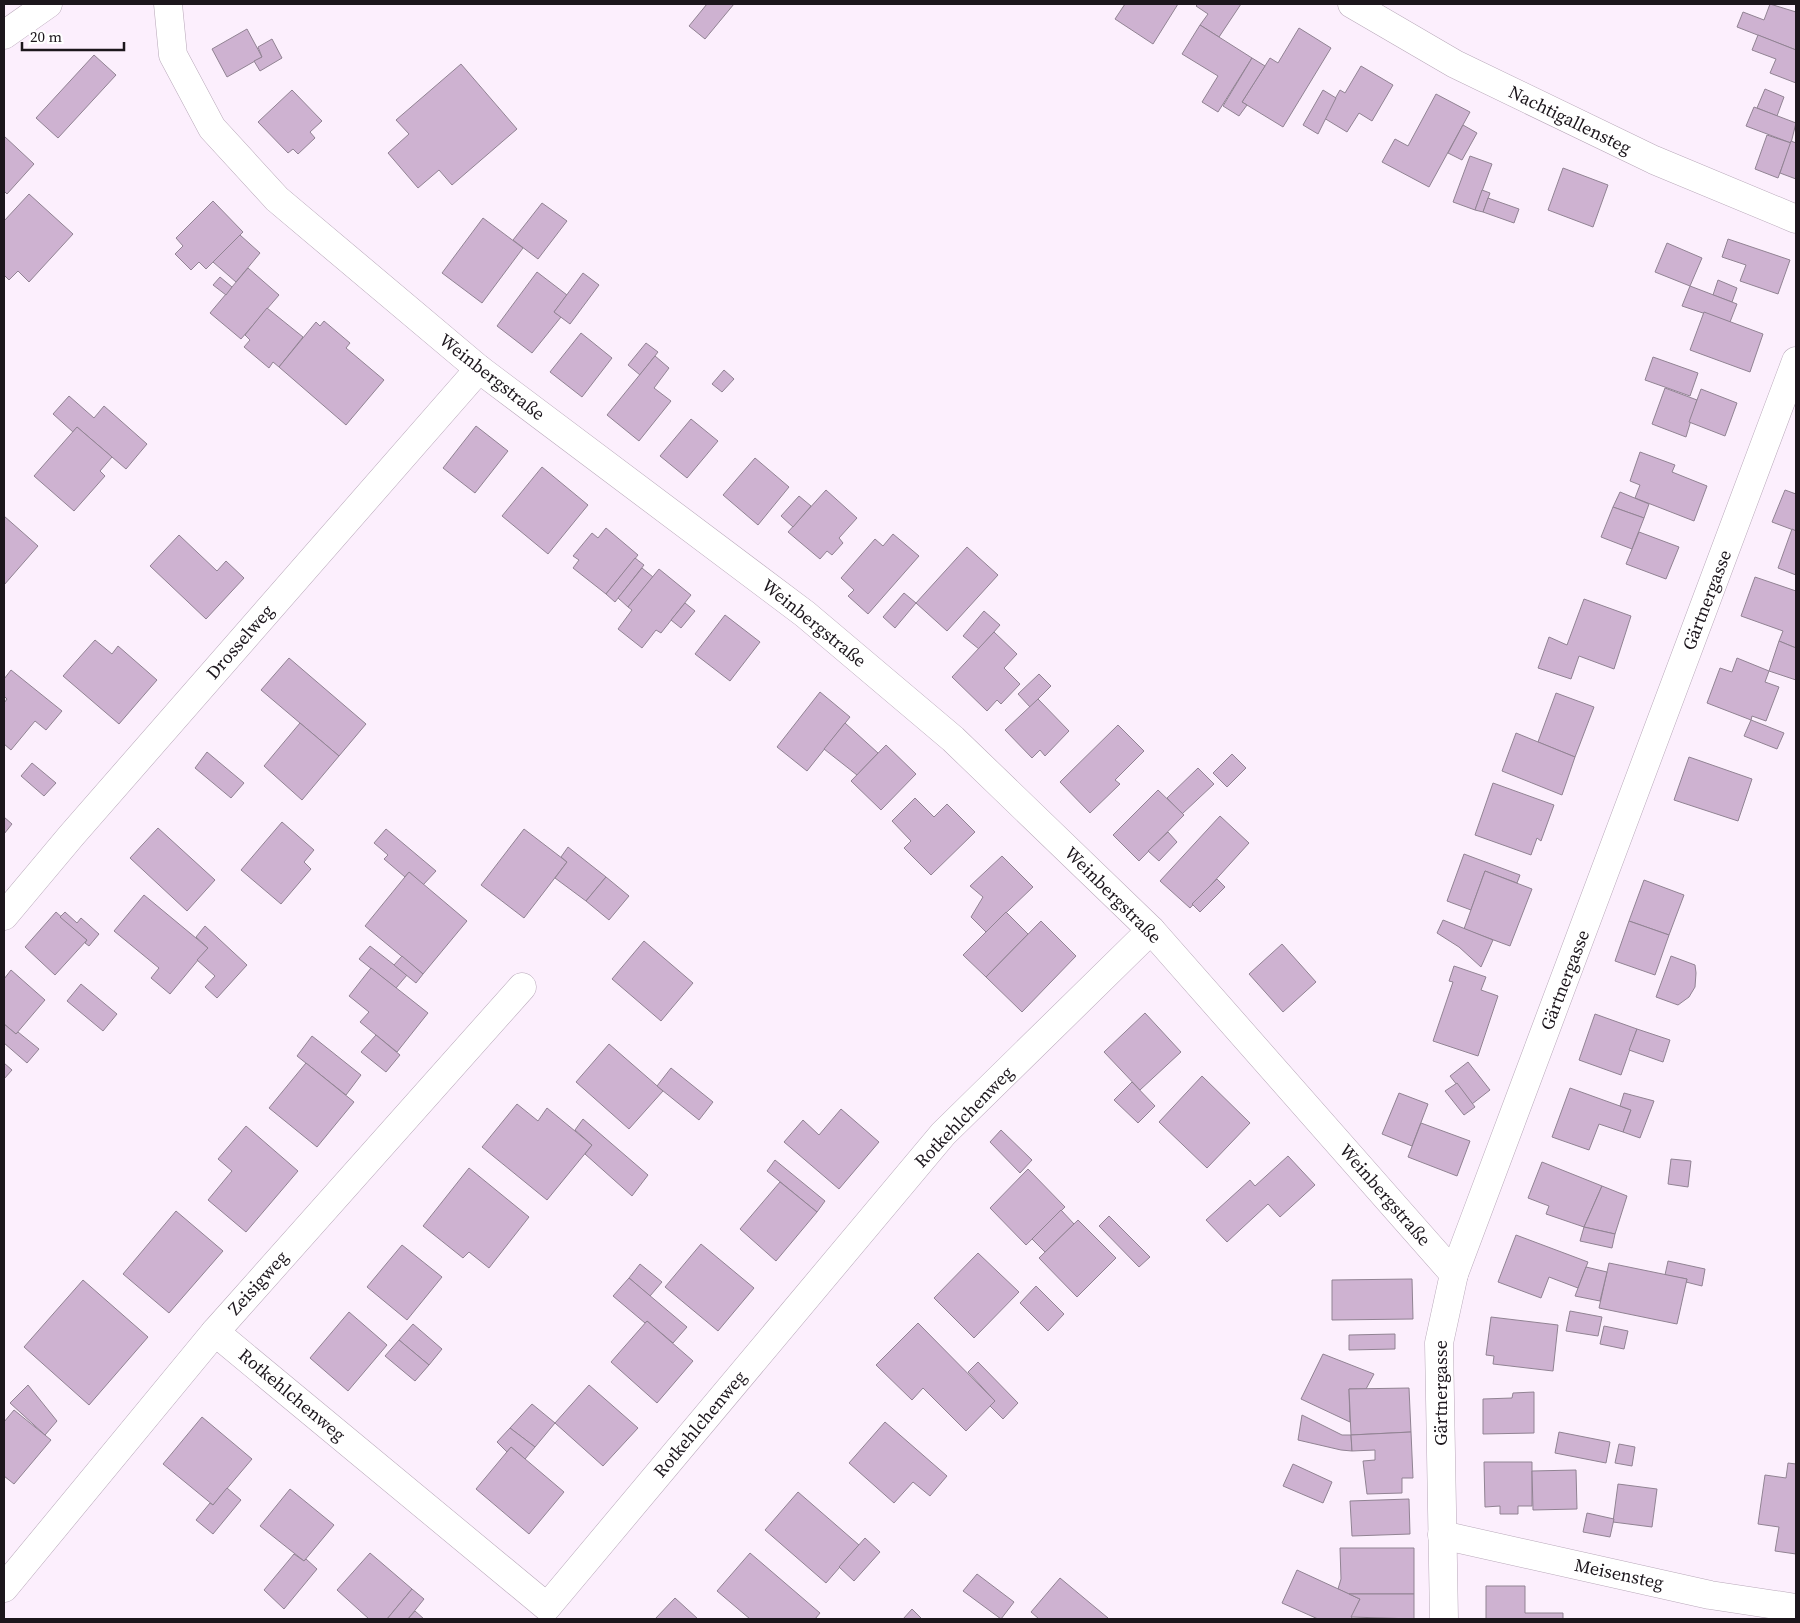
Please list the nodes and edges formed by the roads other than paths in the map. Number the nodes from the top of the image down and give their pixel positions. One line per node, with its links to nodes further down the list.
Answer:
1 (48, 4): 4 (street)
2 (168, 4): 7 (street, Weinbergstraße)
3 (1352, 4): 5 (street, Nachtigallensteg)
4 (4, 35)
5 (1796, 219)
6 (1796, 361): 11 (street, Gärtnergasse)
7 (479, 369): 8 (street, Drosselweg); 9 (street, Weinbergstraße)
8 (4, 916)
9 (1151, 930): 11 (street, Weinbergstraße); 16 (street, Rotkehlchenweg)
10 (522, 987): 12 (street, Zeisigweg)
11 (1454, 1274): 13 (street, Gärtnergasse)
12 (215, 1332): 14 (street, Zeisigweg); 16 (street, Rotkehlchenweg)
13 (1442, 1535): 15 (street, Meisensteg); 17 (street, Gärtnergasse)
14 (4, 1588)
15 (1796, 1608)
16 (552, 1613)
17 (1444, 1619)

